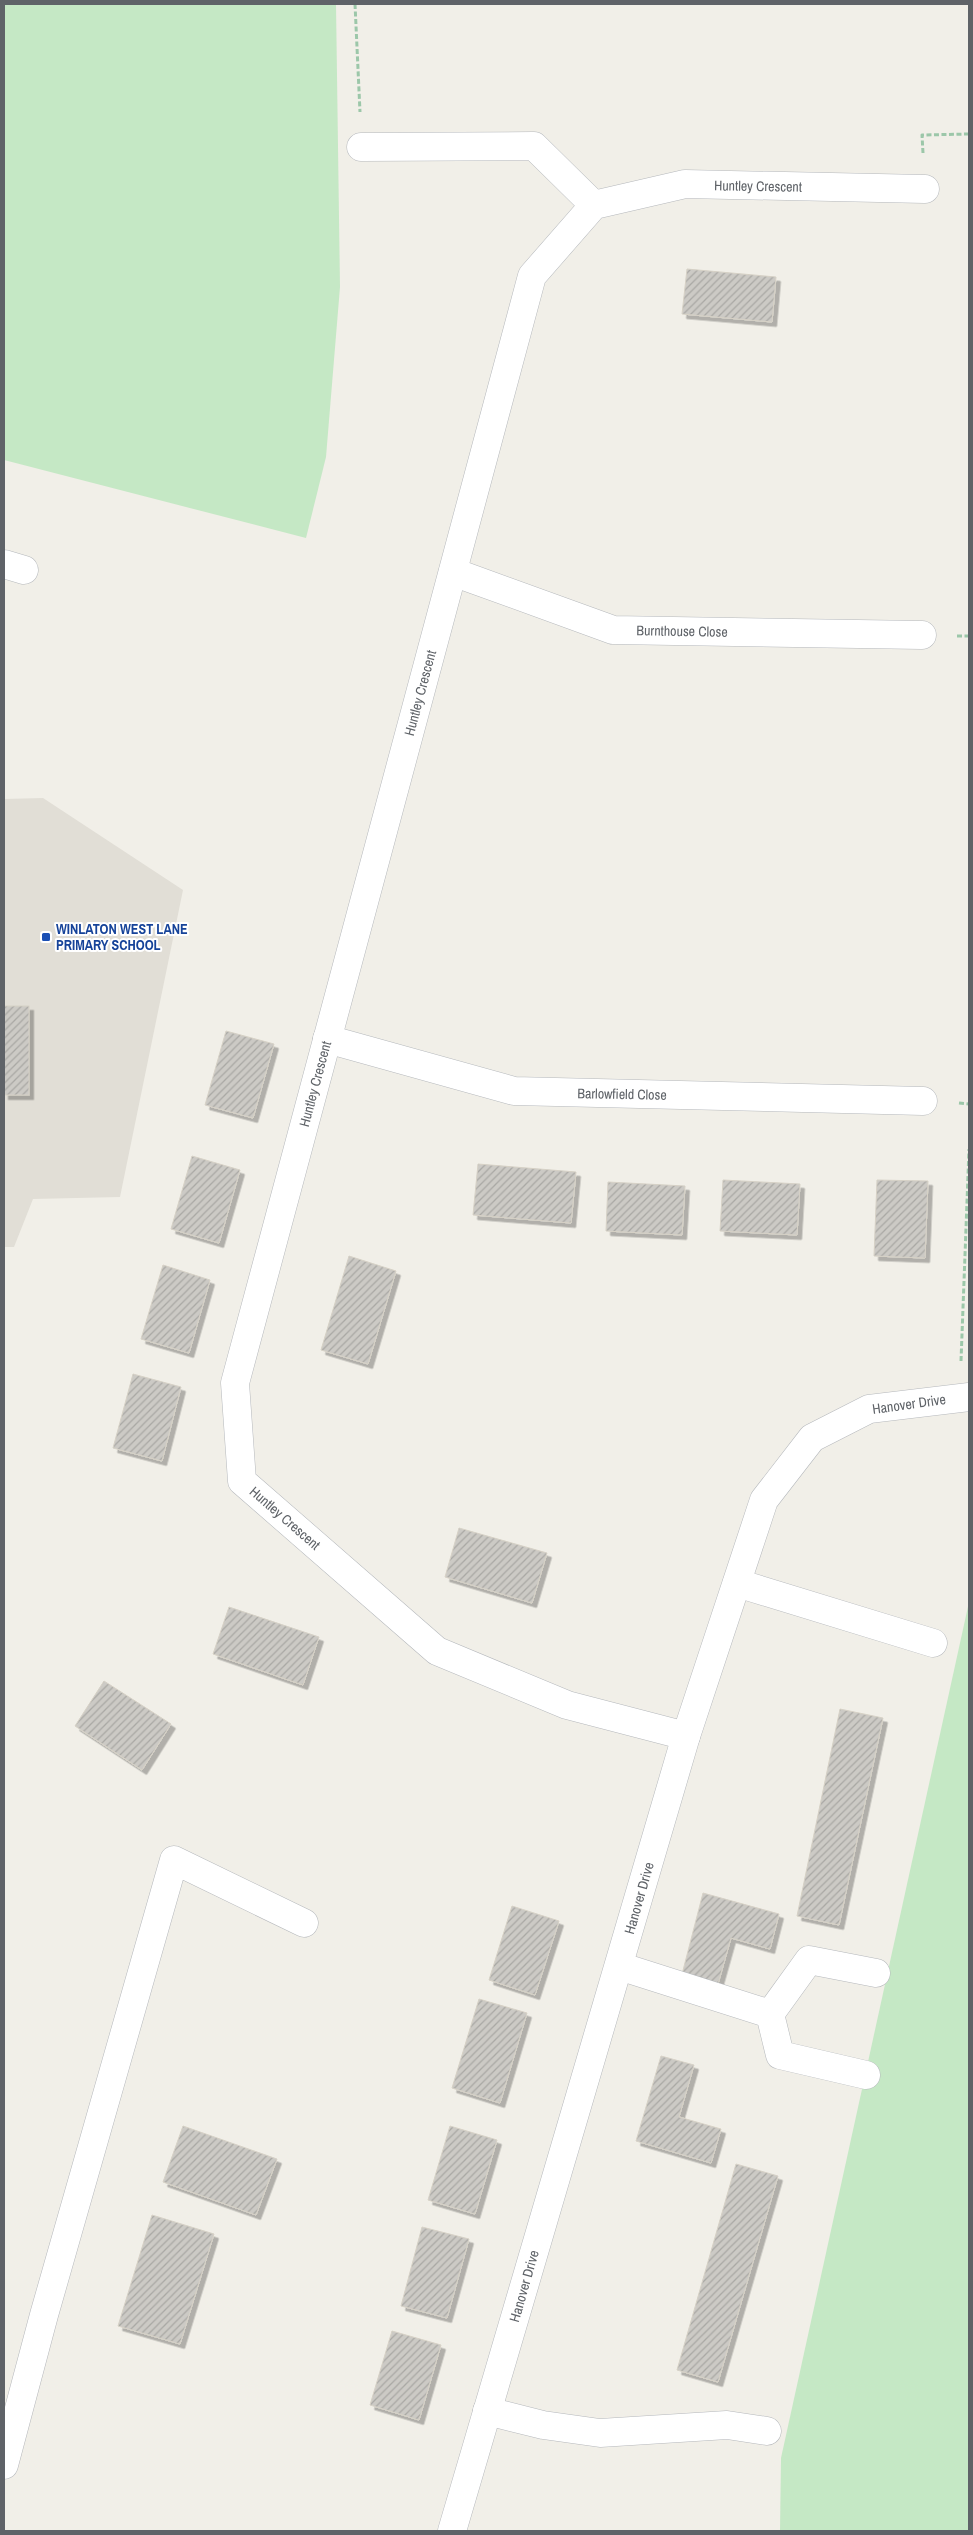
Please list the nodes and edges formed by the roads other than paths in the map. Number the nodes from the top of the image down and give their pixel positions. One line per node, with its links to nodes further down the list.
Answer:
1 (361, 147): 3 (street)
2 (925, 189): 3 (street, Huntley Crescent)
3 (594, 205): 4 (street, Huntley Crescent)
4 (452, 572): 5 (street, Burnthouse Close); 6 (street, Huntley Crescent)
5 (922, 635)
6 (328, 1039): 7 (street, Barlowfield Close); 11 (street, Huntley Crescent)
7 (923, 1101)
8 (964, 1397): 9 (street, Hanover Drive)
9 (737, 1583): 10 (street); 11 (street, Hanover Drive)
10 (933, 1644)
11 (686, 1736): 13 (street, Hanover Drive)
12 (304, 1923): 19 (street)
13 (619, 1966): 15 (street); 17 (street, Hanover Drive)
14 (876, 1973): 15 (street)
15 (770, 2014): 16 (street)
16 (866, 2075)
17 (487, 2411): 18 (street); 20 (street, Hanover Drive)
18 (767, 2431)
19 (4, 2465)
20 (452, 2531)

